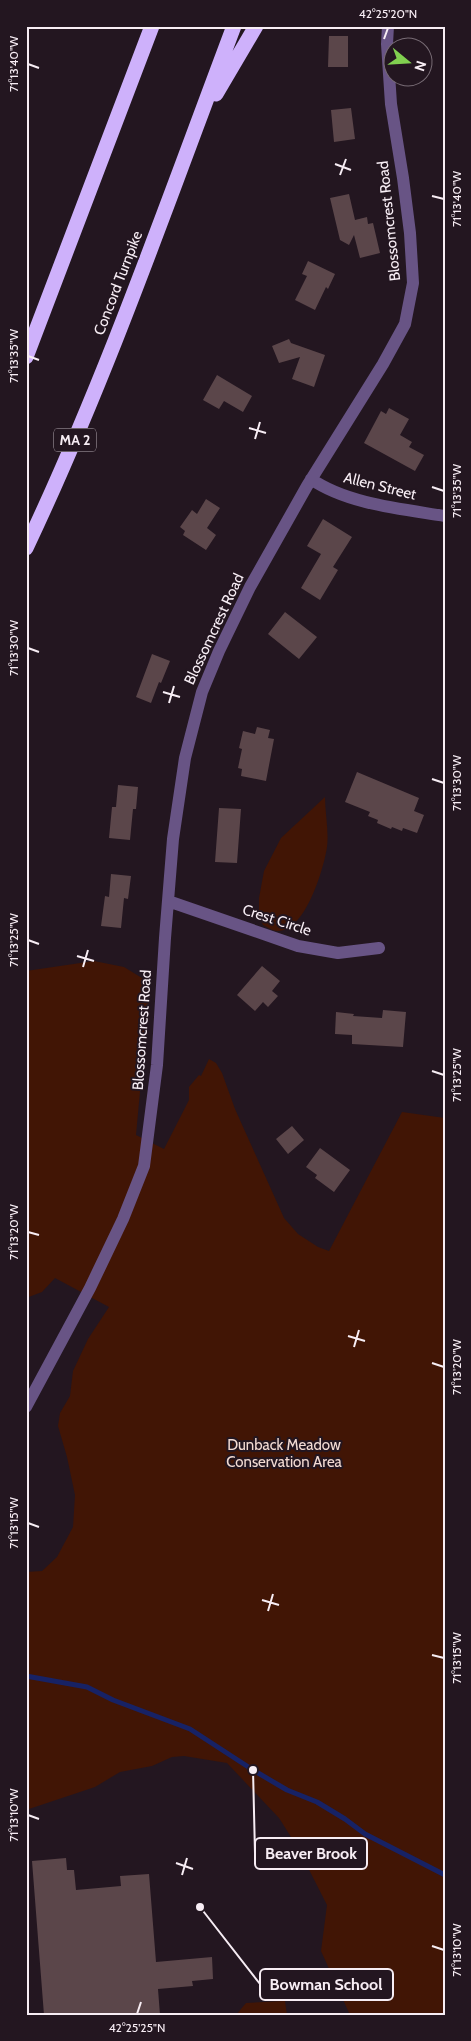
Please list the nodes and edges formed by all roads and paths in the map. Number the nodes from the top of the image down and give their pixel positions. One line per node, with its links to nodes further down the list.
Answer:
1 (147, 26): 6 (highway)
2 (152, 26): 6 (highway)
3 (234, 26): 7 (highway, Concord Turnpike / MA 2)
4 (256, 26): 7 (highway)
5 (388, 26): 9 (street, Blossomcrest Road)
6 (144, 48): 8 (highway)
7 (197, 125): 11 (highway, Concord Turnpike / MA 2)
8 (26, 357)
9 (311, 479): 10 (street, Allen Street); 12 (street, Blossomcrest Road)
10 (445, 516)
11 (26, 548)
12 (168, 900): 13 (street, Crest Circle); 14 (street, Blossomcrest Road)
13 (379, 948)
14 (26, 1407)

